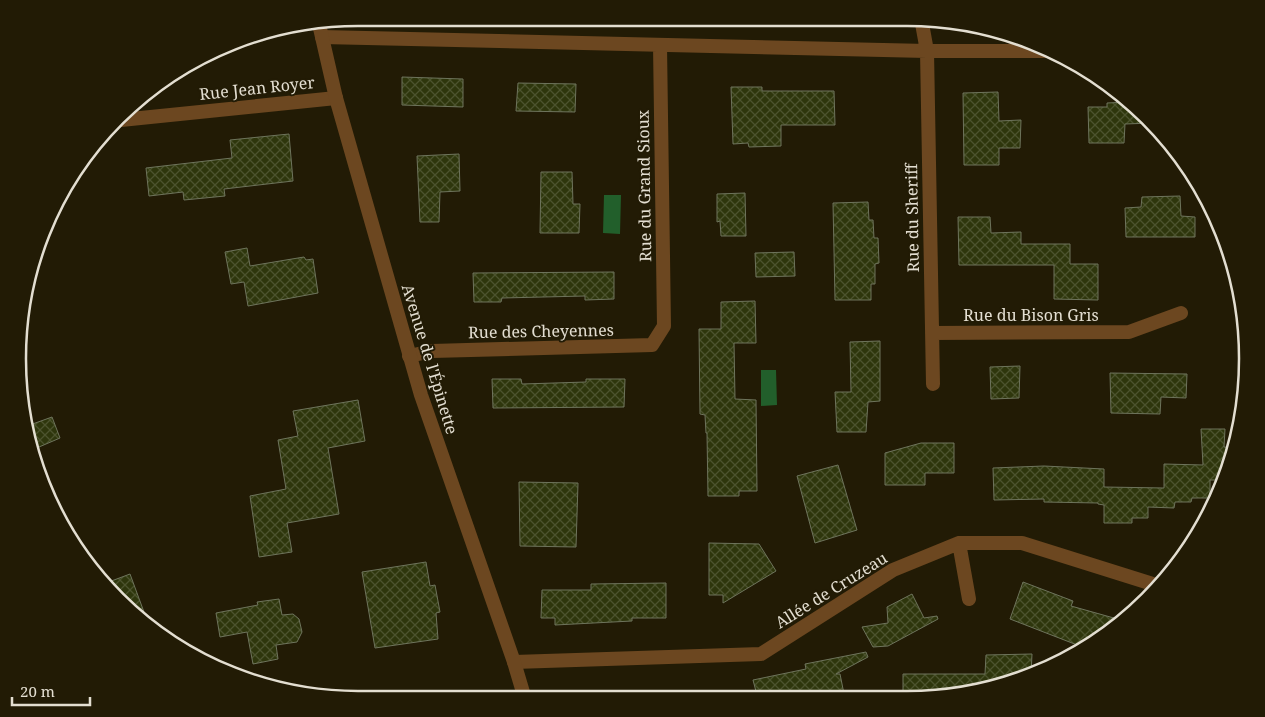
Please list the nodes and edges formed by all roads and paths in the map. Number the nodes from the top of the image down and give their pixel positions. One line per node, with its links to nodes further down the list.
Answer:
1 (923, 27): 5 (street, Rue du Sheriff)
2 (321, 30): 3 (street); 6 (street, Avenue de l'Épinette)
3 (660, 45): 5 (street); 9 (street, Rue du Grand Sioux)
4 (1032, 51): 5 (street)
5 (927, 52): 10 (street, Rue du Sheriff)
6 (336, 98): 7 (street, Rue Jean Royer); 11 (street, Avenue de l'Épinette)
7 (129, 119)
8 (1181, 313): 10 (street, Rue du Bison Gris)
9 (664, 326): 11 (street, Rue des Cheyennes)
10 (932, 333): 12 (street, Rue du Sheriff)
11 (409, 356): 16 (street, Avenue de l'Épinette)
12 (933, 384)
13 (959, 542): 14 (street, Allée de Cruzeau); 15 (street); 16 (street, Allée de Cruzeau)
14 (1151, 583)
15 (970, 599)
16 (514, 662): 17 (street, Avenue de l'Épinette)
17 (523, 691)

